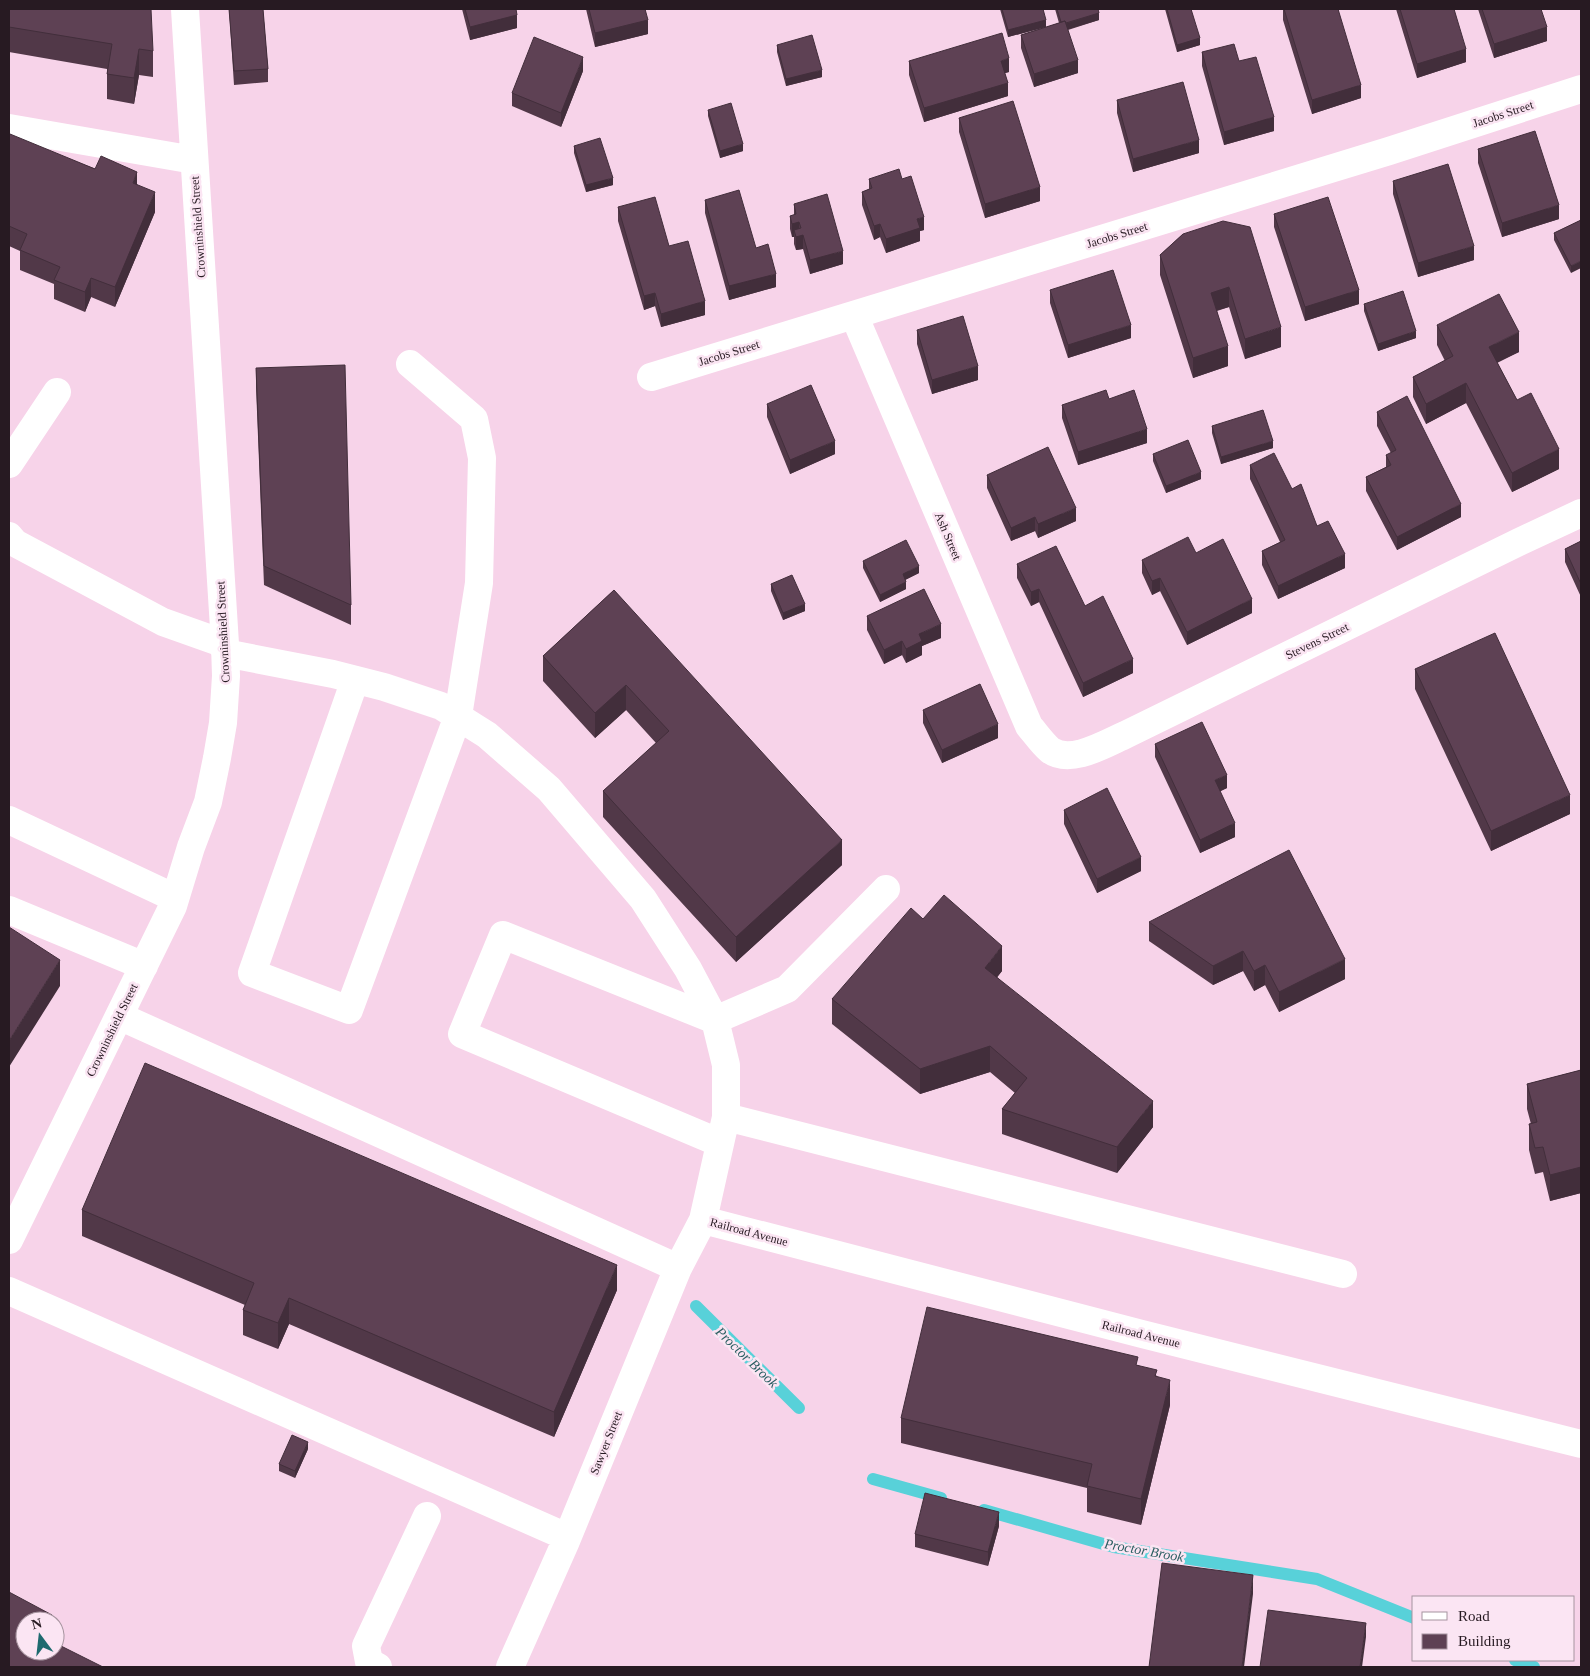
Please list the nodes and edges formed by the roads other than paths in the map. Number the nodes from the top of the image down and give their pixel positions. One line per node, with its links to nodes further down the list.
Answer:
1 (184, 9): 4 (street, Crowninshield Street)
2 (1581, 89): 5 (street, Jacobs Street)
3 (9, 128): 4 (street)
4 (194, 160): 12 (street, Crowninshield Street)
5 (854, 315): 7 (street, Jacobs Street); 15 (street, Ash Street)
6 (410, 364): 14 (street)
7 (651, 377)
8 (57, 392): 9 (street)
9 (9, 464)
10 (1581, 513): 15 (street, Stevens Street)
11 (9, 536): 12 (street, Sawyer Street)
12 (225, 648): 13 (street, Sawyer Street); 18 (street, Crowninshield Street)
13 (355, 680): 14 (street, Sawyer Street); 14 (street)
14 (458, 716): 22 (street, Sawyer Street)
15 (1051, 750)
16 (9, 820): 18 (street)
17 (886, 889): 22 (street)
18 (175, 898): 20 (street, Crowninshield Street)
19 (9, 910): 20 (street)
20 (144, 966): 21 (street, Crowninshield Street)
21 (119, 1016): 25 (street, Crowninshield Street); 26 (street)
22 (715, 1020): 23 (street, Sawyer Street); 23 (street)
23 (723, 1130): 24 (street, Sawyer Street); 27 (street)
24 (702, 1220): 26 (street, Sawyer Street); 29 (street, Railroad Avenue)
25 (9, 1240)
26 (678, 1268): 31 (street, Sawyer Street)
27 (1343, 1274)
28 (9, 1291): 31 (street)
29 (1581, 1444)
30 (427, 1516): 32 (street)
31 (567, 1537): 33 (street, Sawyer Street)
32 (378, 1667)
33 (510, 1667)

